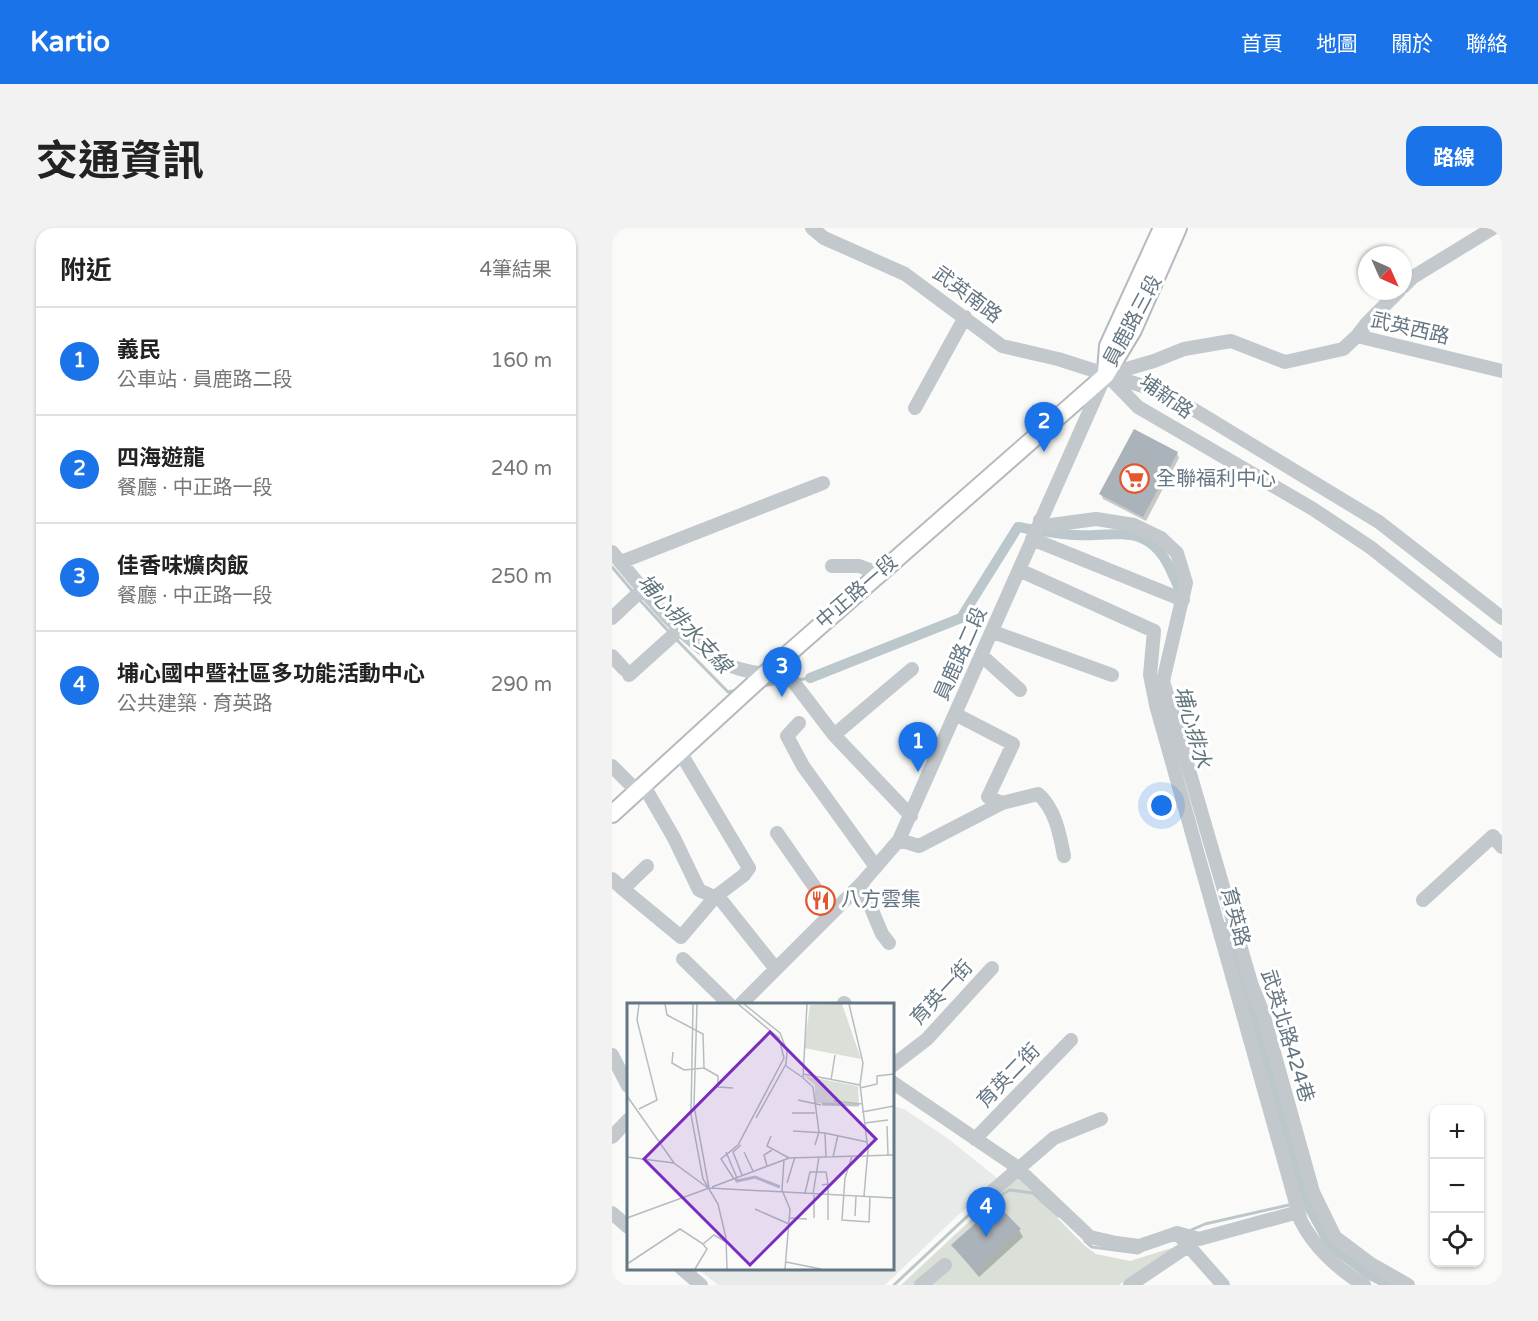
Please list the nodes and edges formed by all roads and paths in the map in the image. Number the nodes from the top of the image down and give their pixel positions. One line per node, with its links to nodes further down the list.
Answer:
1 (812, 228): 7 (street, 武英南路)
2 (1162, 228): 10 (main road, 員鹿路三段)
3 (1178, 228): 10 (main road, 員鹿路三段)
4 (1493, 228): 5 (street)
5 (1412, 278)
6 (1390, 300): 8 (street)
7 (965, 317): 10 (street, 武英南路); 11 (street)
8 (1357, 336): 9 (street, 武英西路); 10 (street, 武英西路)
9 (1502, 371)
10 (1106, 375): 13 (street, 員鹿路二段); 18 (main road, 中正路一段); 22 (street, 埔新路); 25 (street, 埔新路)
11 (915, 408)
12 (823, 483): 15 (street)
13 (1040, 520): 14 (street, 員鹿路二段); 20 (street, 武英北路424巷)
14 (1032, 539): 17 (street, 員鹿路二段); 20 (street)
15 (616, 557): 19 (street)
16 (832, 566): 18 (street)
17 (1019, 570): 24 (street, 員鹿路二段); 70 (street, 育英路)
18 (878, 573): 29 (main road, 中正路一段)
19 (643, 589): 21 (street); 23 (street)
20 (1183, 600): 82 (street, 武英北路424巷)
21 (612, 618)
22 (1502, 618)
23 (679, 630): 26 (street); 29 (street)
24 (993, 632): 27 (street, 員鹿路二段); 30 (street)
25 (1502, 651)
26 (612, 656)
27 (982, 656): 31 (street); 32 (street, 員鹿路二段)
28 (912, 669): 34 (street)
29 (764, 675): 34 (street); 35 (main road, 中正路一段)
30 (1112, 675)
31 (1020, 690)
32 (955, 714): 38 (street); 40 (street, 員鹿路二段)
33 (799, 723): 46 (street)
34 (834, 735): 40 (street)
35 (680, 752): 37 (main road, 中正路一段); 50 (street)
36 (612, 766): 37 (street)
37 (640, 789): 39 (main road, 中正路一段); 50 (street)
38 (1002, 802): 42 (street); 44 (street)
39 (612, 814)
40 (911, 816): 42 (street, 員鹿路二段)
41 (777, 833): 52 (street)
42 (899, 840): 46 (street, 員鹿路二段)
43 (1502, 847): 51 (street)
44 (1064, 856)
45 (647, 866): 49 (street)
46 (876, 867): 48 (street, 員鹿路二段)
47 (612, 879): 49 (street)
48 (861, 884): 52 (street, 員鹿路二段); 53 (street)
49 (623, 890): 50 (street)
50 (715, 897): 56 (street)
51 (1423, 900)
52 (832, 912): 56 (street, 員鹿路二段)
53 (889, 943)
54 (683, 959): 57 (street)
55 (992, 968): 61 (street, 育英一街)
56 (776, 969): 58 (street, 員鹿路二段)
57 (727, 1003)
58 (747, 1003)
59 (1071, 1040): 67 (street, 育英二街)
60 (612, 1055): 63 (street)
61 (894, 1064)
62 (894, 1083): 67 (street)
63 (627, 1084)
64 (1101, 1119): 68 (street)
65 (627, 1121): 66 (street)
66 (612, 1137)
67 (975, 1139): 68 (street)
68 (1017, 1168): 69 (street); 73 (street)
69 (988, 1195)
70 (1298, 1212): 73 (street); 81 (street, 育英路)
71 (612, 1213): 72 (street)
72 (627, 1226)
73 (1177, 1233): 74 (street)
74 (1188, 1246): 79 (street); 80 (street)
75 (945, 1265): 78 (street)
76 (682, 1270): 77 (street)
77 (701, 1285)
78 (921, 1285)
79 (1130, 1285)
80 (1223, 1285)
81 (1364, 1285)
82 (1408, 1285)

